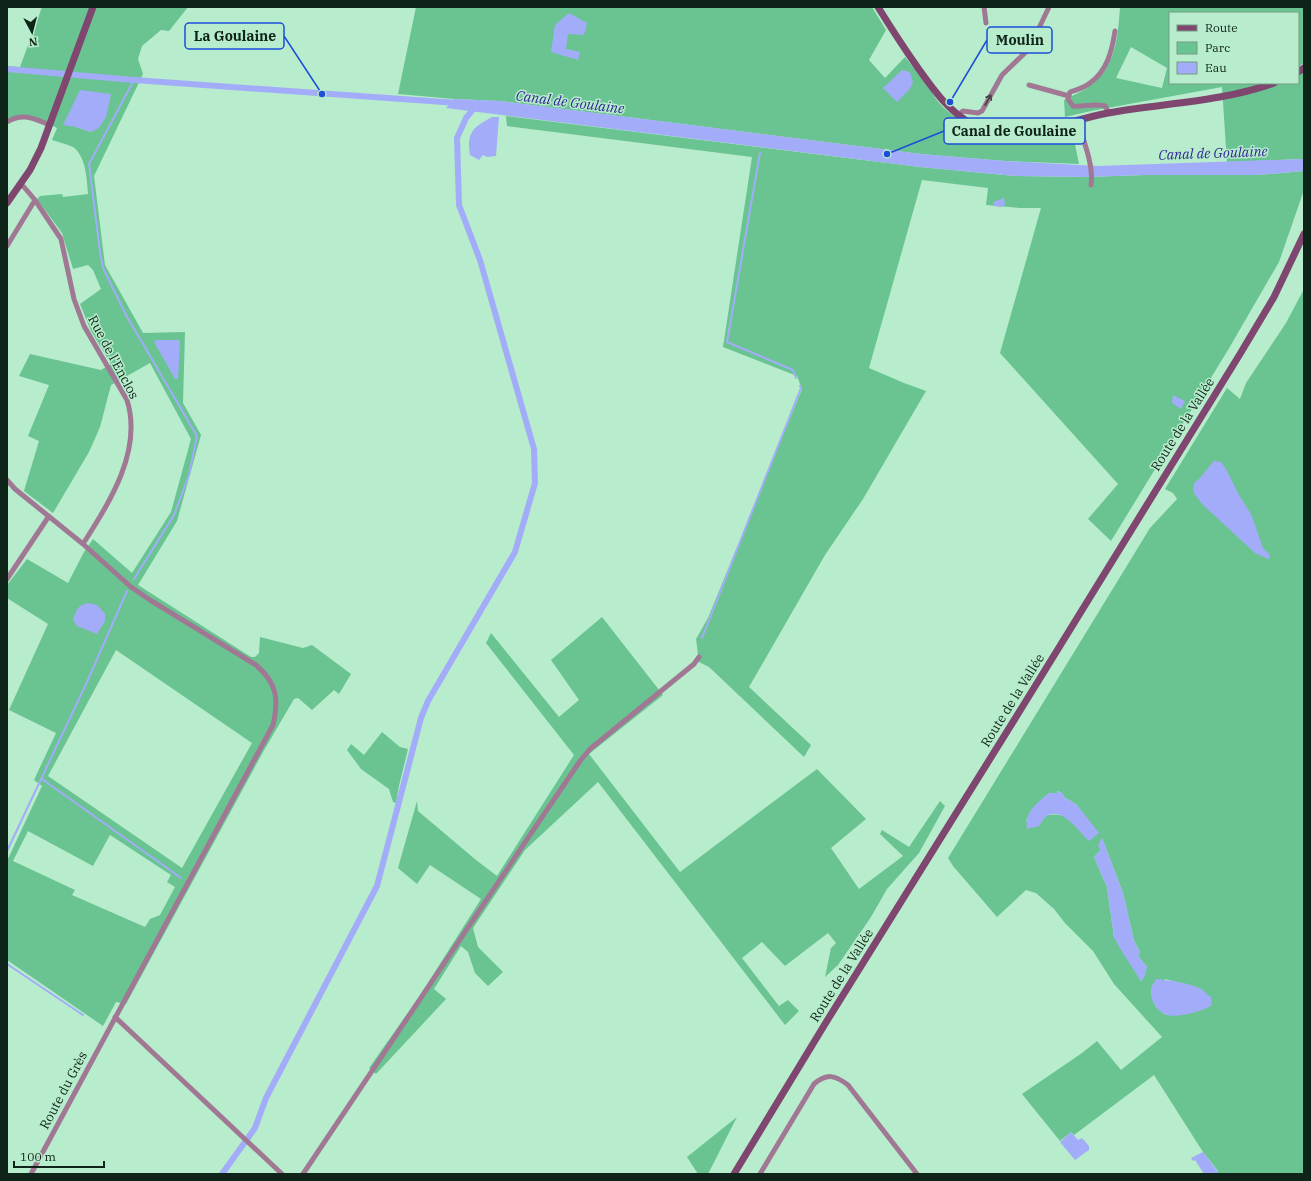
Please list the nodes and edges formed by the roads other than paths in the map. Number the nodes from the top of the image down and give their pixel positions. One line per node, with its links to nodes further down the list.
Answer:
1 (93, 7): 14 (main road)
2 (878, 7): 11 (main road)
3 (984, 7): 5 (street)
4 (1049, 7): 11 (street, one-way to 4)
5 (986, 23)
6 (1115, 31): 9 (street)
7 (1271, 84): 10 (main road)
8 (1029, 85): 9 (street)
9 (1069, 96): 10 (street)
10 (1109, 113): 12 (main road)
11 (958, 115): 12 (main road)
12 (1077, 120): 15 (street)
13 (7, 122): 14 (street)
14 (50, 125): 16 (main road)
15 (1092, 183)
16 (20, 185): 17 (street, Rue de l'Enclos); 18 (main road)
17 (35, 200): 20 (street); 23 (street, Rue de l'Enclos)
18 (7, 203)
19 (1304, 234): 30 (main road, Route de la Vallée)
20 (7, 246)
21 (7, 480): 22 (street, Route du Grès)
22 (49, 516): 23 (street, Route du Grès); 24 (street)
23 (83, 544): 26 (street, Route du Grès)
24 (7, 579)
25 (699, 657): 29 (street)
26 (115, 1017): 27 (street, Route du Grès); 28 (street)
27 (31, 1174)
28 (282, 1174)
29 (303, 1174)
30 (734, 1174)
31 (760, 1174): 32 (street)
32 (917, 1174)

